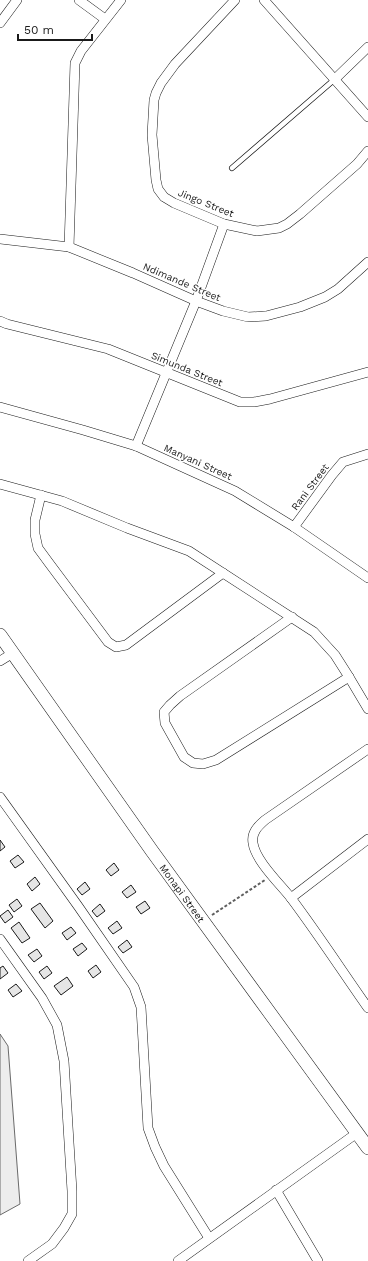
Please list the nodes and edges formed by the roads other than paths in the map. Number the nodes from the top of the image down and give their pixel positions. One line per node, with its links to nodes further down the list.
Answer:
1 (17, 0): 7 (street)
2 (79, 0): 6 (street)
3 (120, 0): 6 (street)
4 (235, 0): 13 (street, Jingo Street)
5 (264, 0): 9 (street)
6 (105, 19): 15 (street)
7 (0, 23)
8 (368, 47): 9 (street)
9 (335, 79): 10 (street); 12 (lane)
10 (368, 117)
11 (368, 151): 13 (street, Jingo Street)
12 (232, 168)
13 (224, 224): 17 (street)
14 (0, 239): 15 (street, Ndimande Street)
15 (69, 247): 17 (street, Ndimande Street)
16 (368, 262): 17 (street, Ndimande Street)
17 (196, 301): 20 (street)
18 (0, 321): 20 (street, Simunda Street)
19 (368, 372): 20 (street, Simunda Street)
20 (167, 373): 22 (street)
21 (0, 407): 22 (street, Manyani Street)
22 (136, 446): 26 (street, Manyani Street)
23 (368, 454): 26 (street, Rani Street)
24 (0, 484): 25 (street)
25 (41, 495): 27 (street); 27 (street)
26 (294, 527): 28 (street, Manyani Street)
27 (223, 573): 29 (street)
28 (368, 578)
29 (292, 617): 33 (street); 33 (street)
30 (0, 635): 31 (street, Monapi Street)
31 (13, 653): 32 (street); 41 (street, Monapi Street)
32 (0, 661)
33 (349, 677): 34 (street)
34 (368, 709)
35 (368, 749): 38 (street)
36 (0, 797): 44 (street)
37 (368, 839): 38 (street)
38 (290, 898): 40 (street)
39 (0, 939): 46 (street)
40 (368, 1008)
41 (357, 1133): 42 (street, Monapi Street); 43 (street)
42 (368, 1148)
43 (276, 1190): 44 (street); 45 (street)
44 (209, 1238): 47 (street)
45 (316, 1260)
46 (28, 1261)
47 (178, 1261)

